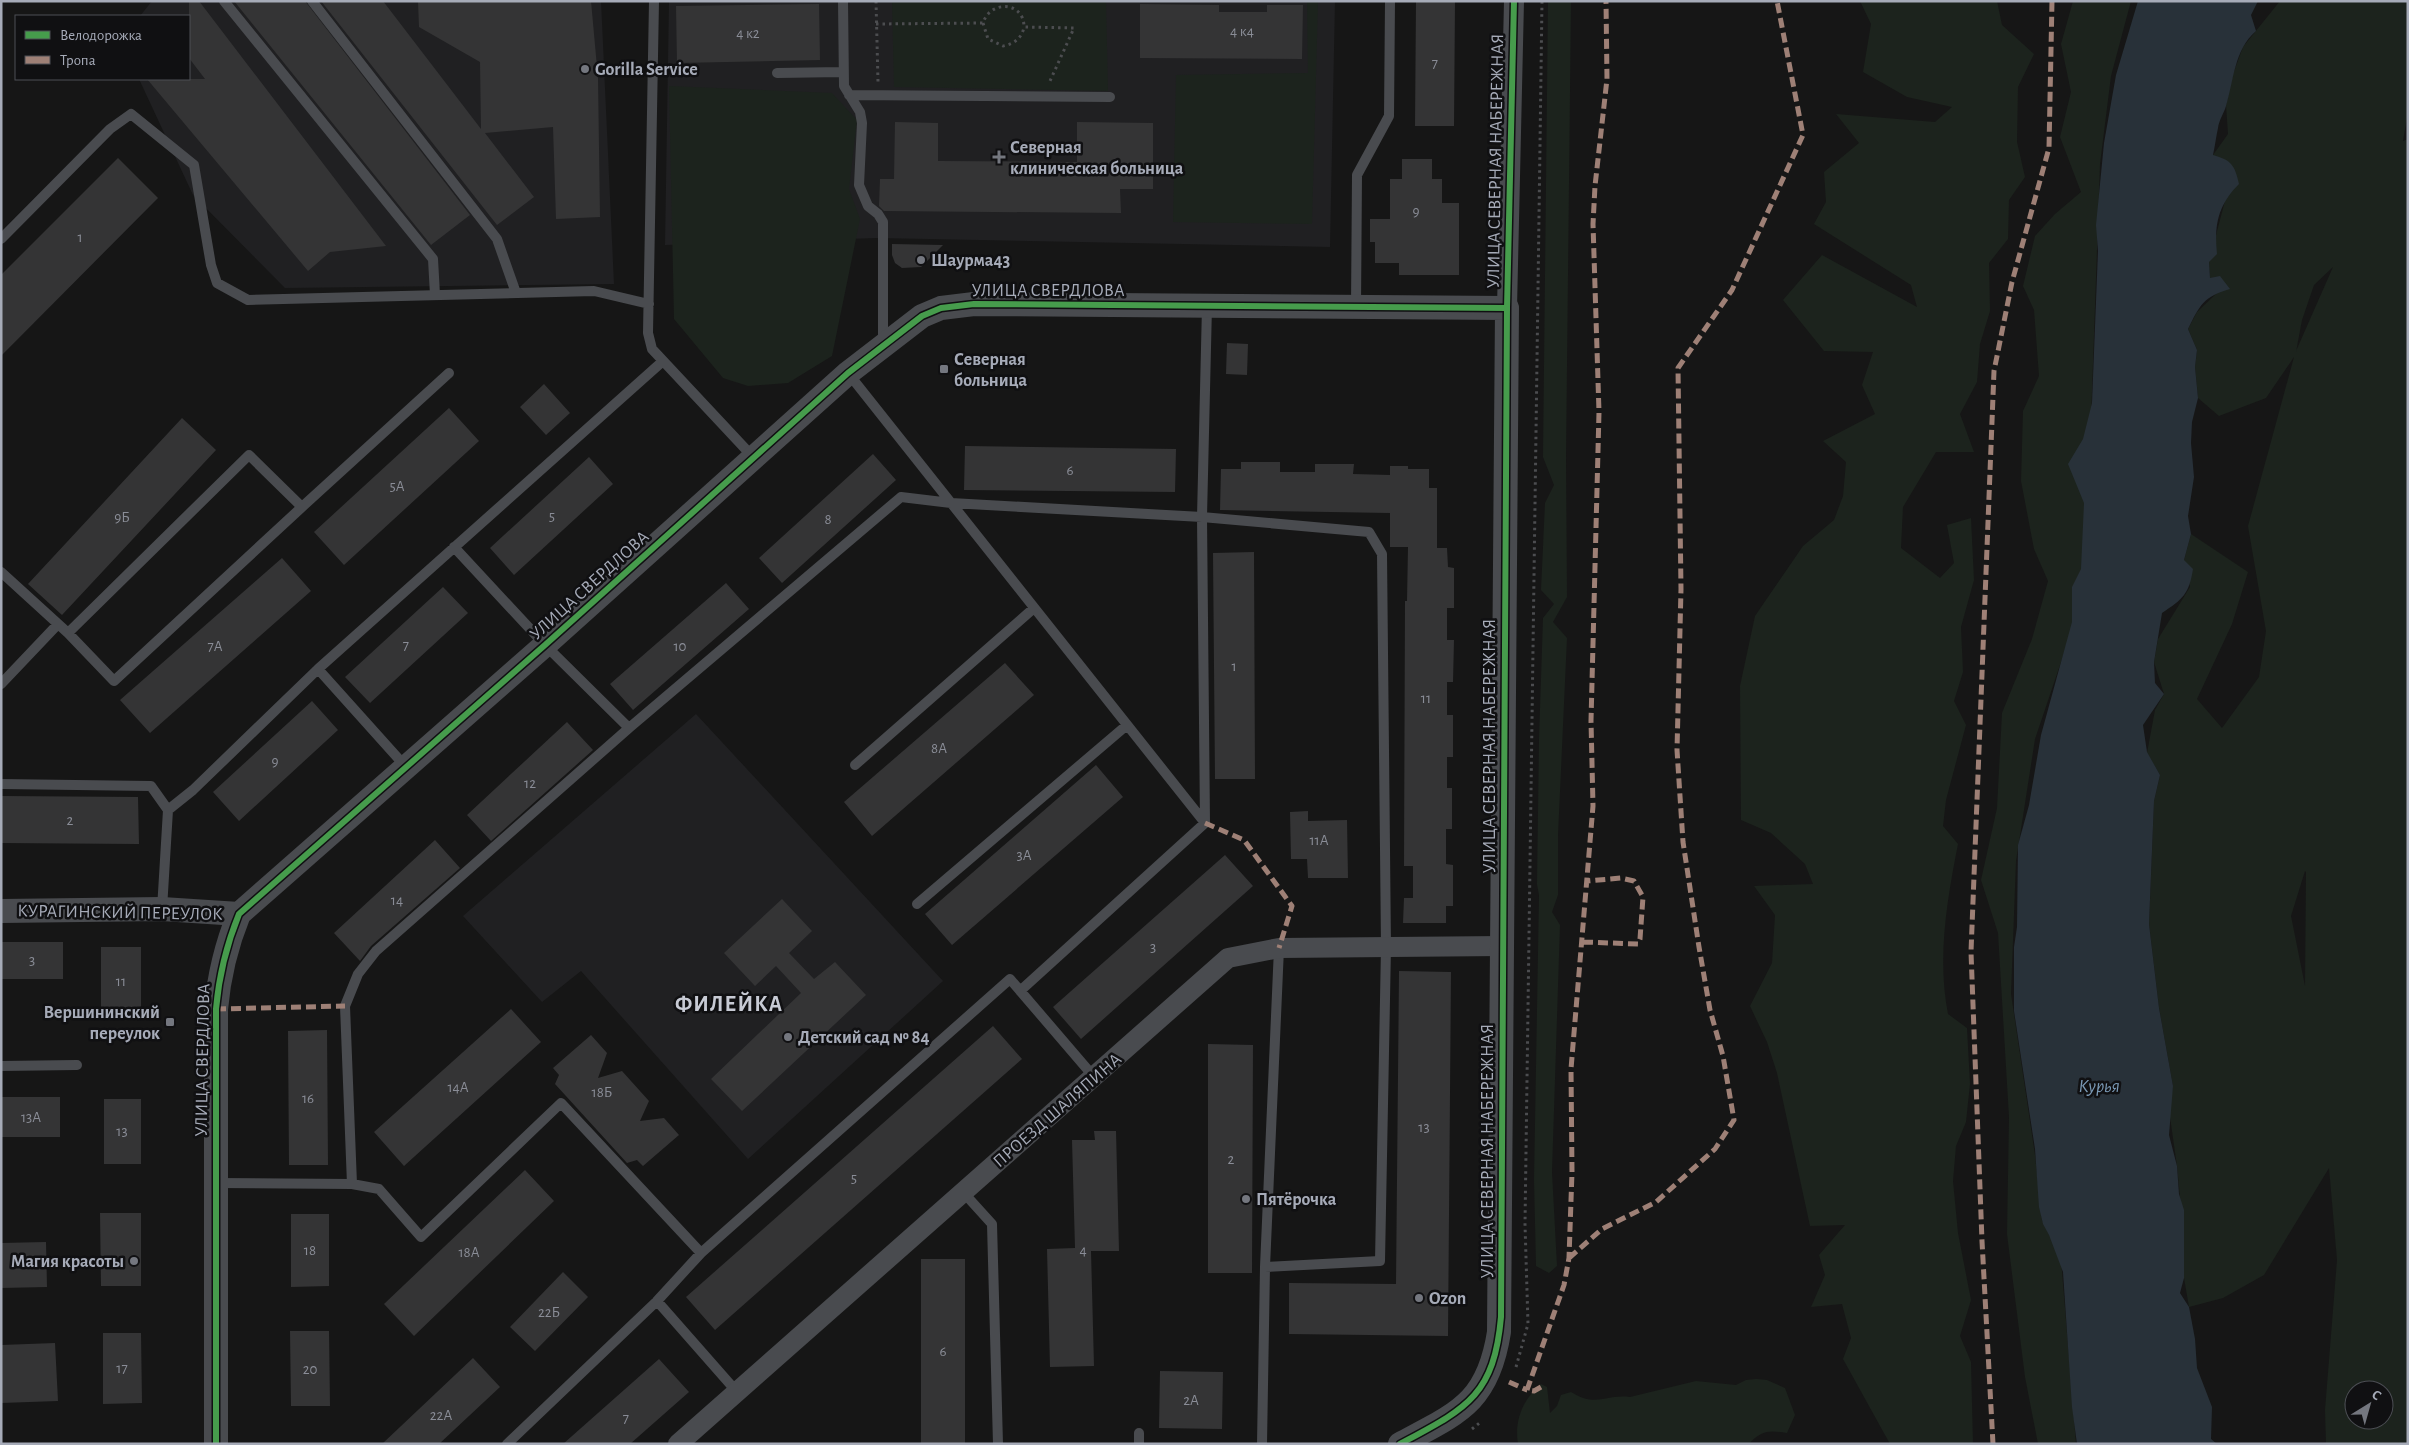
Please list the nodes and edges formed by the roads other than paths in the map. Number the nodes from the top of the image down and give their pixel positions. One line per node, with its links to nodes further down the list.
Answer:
1 (224, 1): 13 (lane)
2 (312, 1): 12 (lane)
3 (654, 1): 14 (lane)
4 (843, 1): 7 (lane)
5 (1390, 1): 16 (lane)
6 (1514, 1): 17 (street, УЛИЦА СЕВЕРНАЯ НАБЕРЕЖНАЯ)
7 (842, 72): 8 (lane); 9 (lane)
8 (777, 73)
9 (849, 95): 10 (lane); 18 (lane)
10 (1110, 97)
11 (1, 239): 13 (lane)
12 (516, 293): 13 (lane); 14 (lane)
13 (435, 295)
14 (649, 304): 19 (lane)
15 (1207, 306): 16 (street, УЛИЦА СВЕРДЛОВА); 18 (street, УЛИЦА СВЕРДЛОВА); 25 (lane)
16 (1356, 307): 17 (street, УЛИЦА СВЕРДЛОВА)
17 (1506, 308): 45 (street, УЛИЦА СЕВЕРНАЯ НАБЕРЕЖНАЯ)
18 (883, 346): 21 (street, УЛИЦА СВЕРДЛОВА)
19 (663, 361): 22 (lane); 26 (lane)
20 (449, 373): 24 (lane)
21 (848, 373): 22 (street, УЛИЦА СВЕРДЛОВА); 23 (lane)
22 (753, 457): 31 (street, УЛИЦА СВЕРДЛОВА)
23 (952, 503): 25 (lane); 28 (lane); 35 (lane)
24 (302, 507): 30 (lane); 30 (lane)
25 (1202, 517): 40 (lane); 46 (lane)
26 (454, 547): 31 (lane); 32 (lane)
27 (1, 572): 29 (lane)
28 (1034, 608): 34 (lane); 36 (lane)
29 (58, 624): 30 (lane); 33 (lane)
30 (68, 633)
31 (545, 645): 35 (lane); 37 (street, УЛИЦА СВЕРДЛОВА)
32 (318, 668): 37 (lane); 39 (lane)
33 (1, 684)
34 (1127, 725): 40 (lane); 41 (lane)
35 (629, 728): 53 (lane)
36 (855, 765)
37 (406, 767): 44 (street, УЛИЦА СВЕРДЛОВА)
38 (1, 784): 39 (lane)
39 (168, 810): 42 (lane)
40 (1205, 823): 48 (lane)
41 (917, 904)
42 (162, 909): 43 (street, КУРАГИНСКИЙ ПЕРЕУЛОК); 44 (street, КУРАГИНСКИЙ ПЕРЕУЛОК)
43 (1, 911)
44 (239, 914): 52 (street, УЛИЦА СВЕРДЛОВА)
45 (1503, 946): 46 (street, ПРОЕЗД ШАЛЯПИНА); 64 (street, УЛИЦА СЕВЕРНАЯ НАБЕРЕЖНАЯ)
46 (1386, 947): 47 (street, ПРОЕЗД ШАЛЯПИНА); 56 (lane)
47 (1279, 948): 51 (street, ПРОЕЗД ШАЛЯПИНА); 56 (lane)
48 (1020, 991): 51 (lane); 55 (lane)
49 (77, 1065): 50 (lane)
50 (1, 1066)
51 (1094, 1077): 54 (street, ПРОЕЗД ШАЛЯПИНА)
52 (216, 1183): 53 (lane); 59 (street, УЛИЦА СВЕРДЛОВА)
53 (352, 1184): 55 (lane)
54 (964, 1192): 58 (street, ПРОЕЗД ШАЛЯПИНА); 62 (lane)
55 (701, 1253): 57 (lane)
56 (1265, 1267): 63 (lane)
57 (657, 1300): 58 (lane); 60 (lane)
58 (737, 1392): 61 (street, ПРОЕЗД ШАЛЯПИНА)
59 (216, 1444)
60 (507, 1444)
61 (678, 1444)
62 (998, 1444)
63 (1262, 1444)
64 (1400, 1444)

